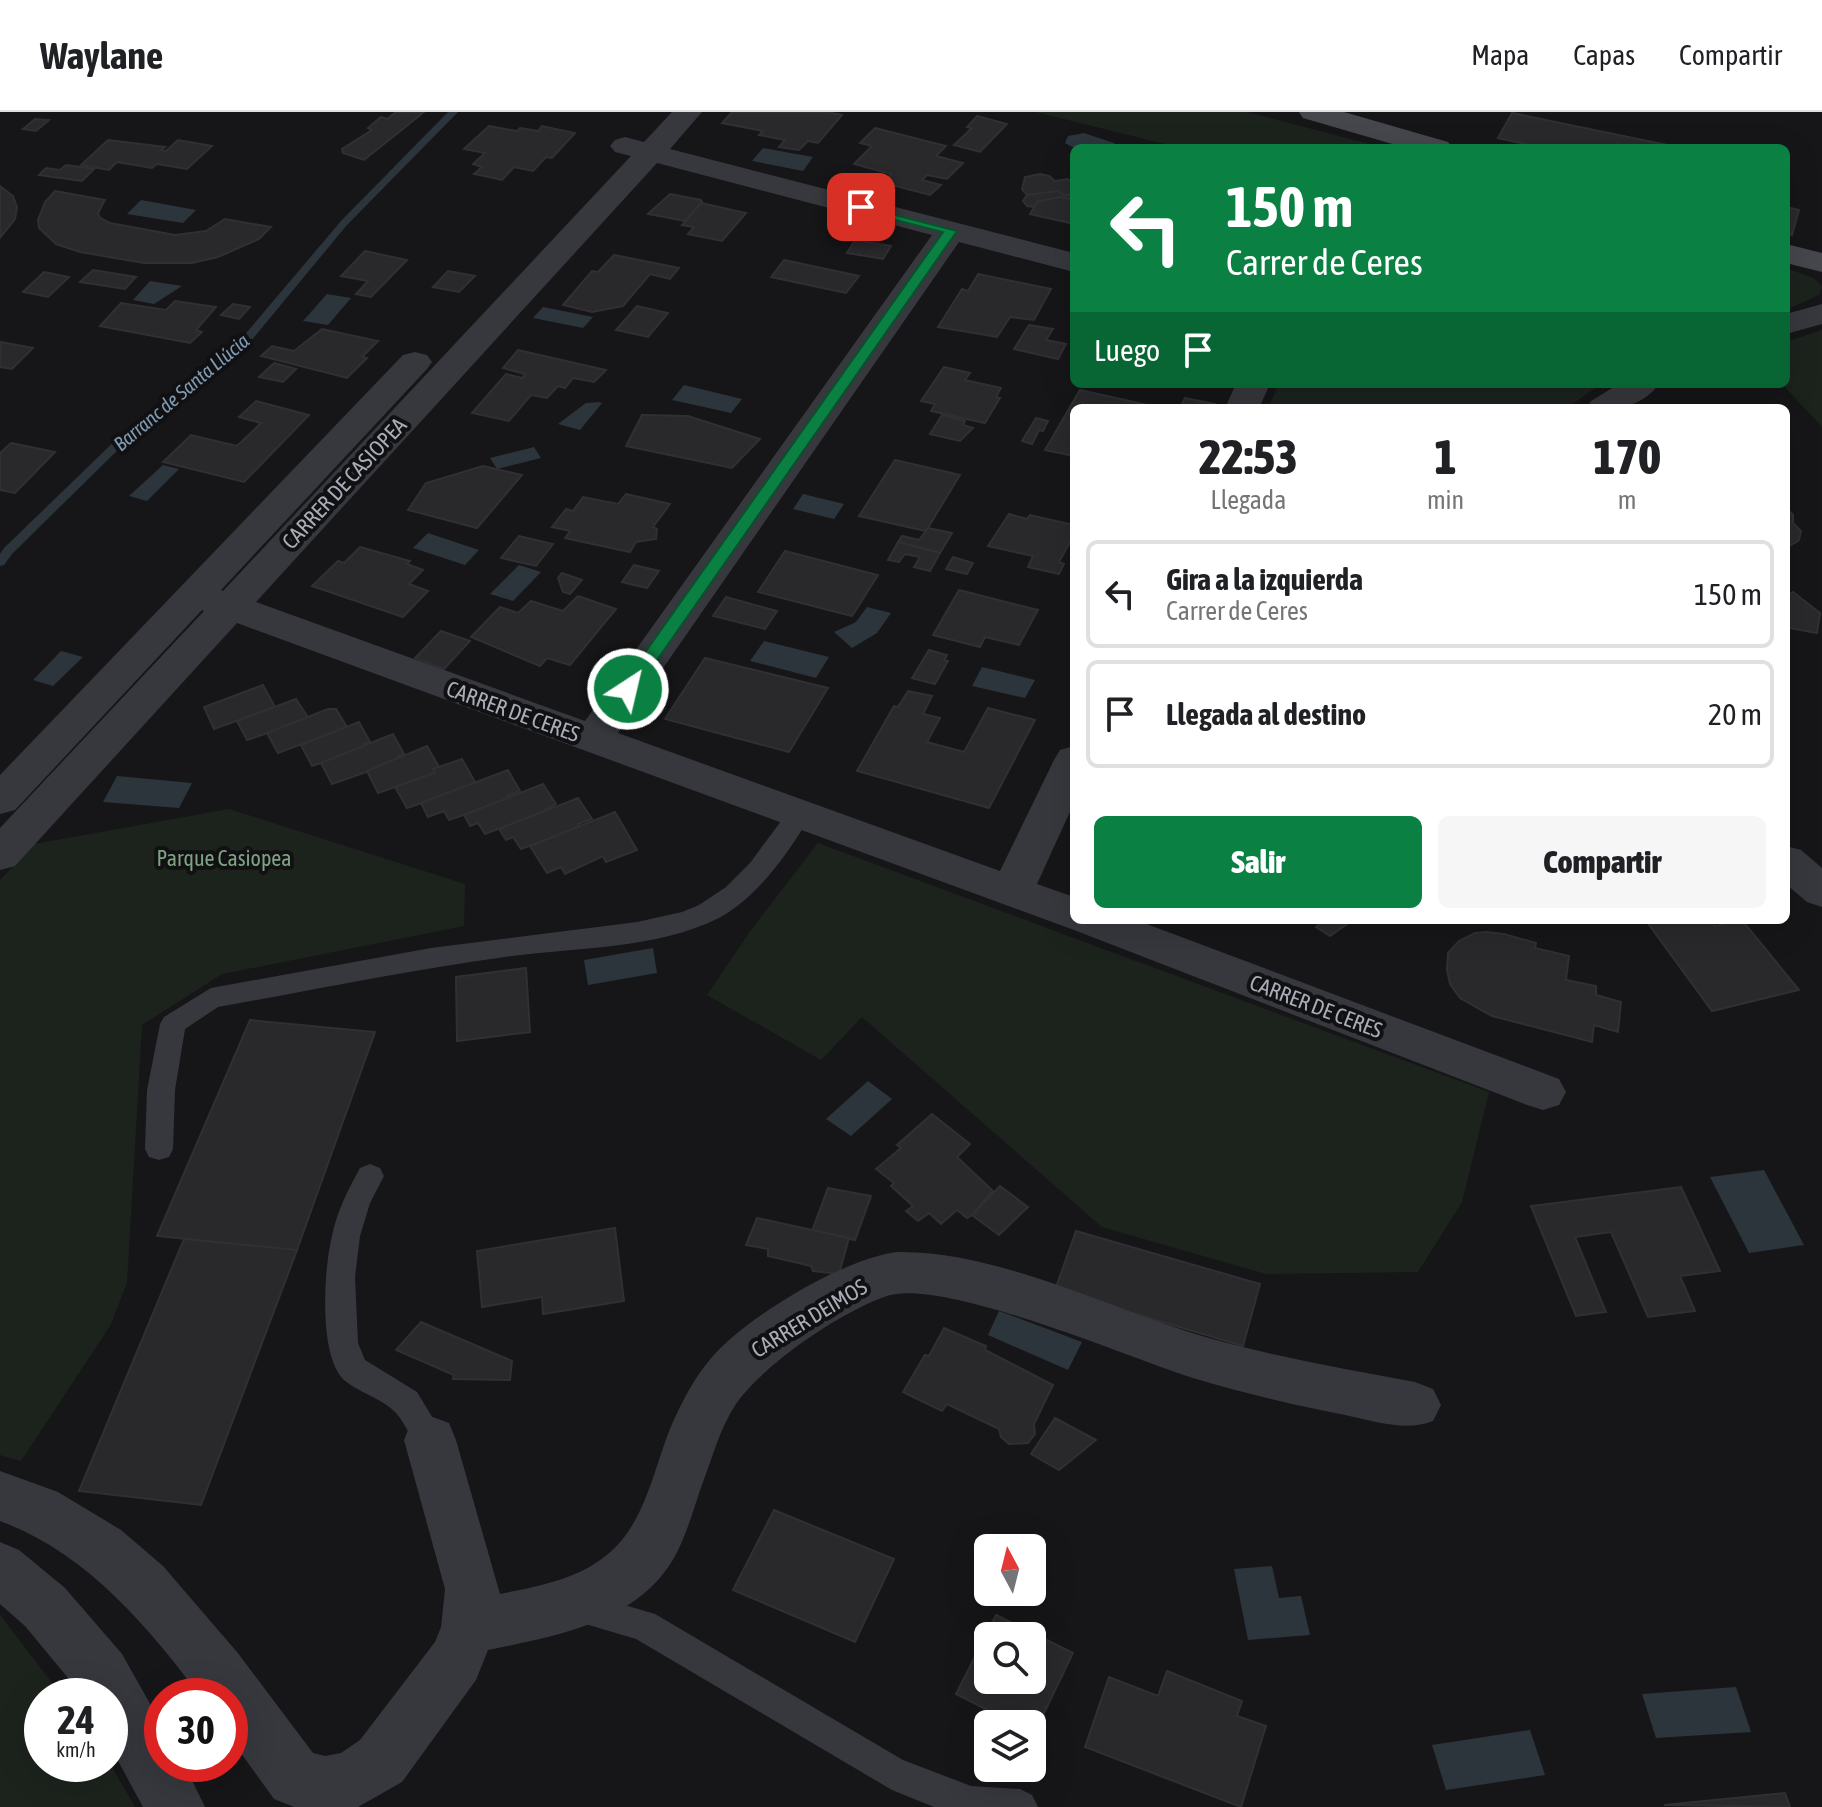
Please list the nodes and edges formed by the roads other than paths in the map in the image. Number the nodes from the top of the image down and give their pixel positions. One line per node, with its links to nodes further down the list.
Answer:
1 (655, 112): 5 (street, CARRER DE CASIOPEA)
2 (688, 112): 5 (street, CARRER DE CASIOPEA)
3 (1313, 112): 4 (street)
4 (1424, 144)
5 (637, 149): 6 (street); 14 (street, CARRER DE CASIOPEA)
6 (951, 231): 8 (street); 15 (street)
7 (1790, 254): 9 (street)
8 (1070, 262)
9 (1822, 263)
10 (1822, 314): 11 (street)
11 (1790, 323)
12 (1636, 388): 13 (street)
13 (1610, 404)
14 (212, 600): 15 (street, CARRER DE CERES); 17 (street, CARRER DE CASIOPEA); 19 (street, CARRER DE CASIOPEA)
15 (592, 740): 18 (street, CARRER DE CERES)
16 (1070, 768): 21 (street)
17 (0, 800)
18 (799, 815): 21 (street, CARRER DE CERES); 26 (lane)
19 (0, 855)
20 (1790, 864): 22 (street)
21 (1012, 891): 23 (street, CARRER DE CERES)
22 (1822, 891)
23 (1070, 913)
24 (1101, 924): 25 (street, CARRER DE CERES)
25 (1543, 1092)
26 (159, 1149)
27 (370, 1176): 29 (lane)
28 (1415, 1405): 32 (street, CARRER DEIMOS)
29 (430, 1440): 33 (street)
30 (0, 1496): 33 (street)
31 (0, 1568): 34 (street)
32 (570, 1606): 33 (street, CARRER DEIMOS); 35 (lane)
33 (469, 1627)
34 (175, 1807)
35 (1020, 1807)

